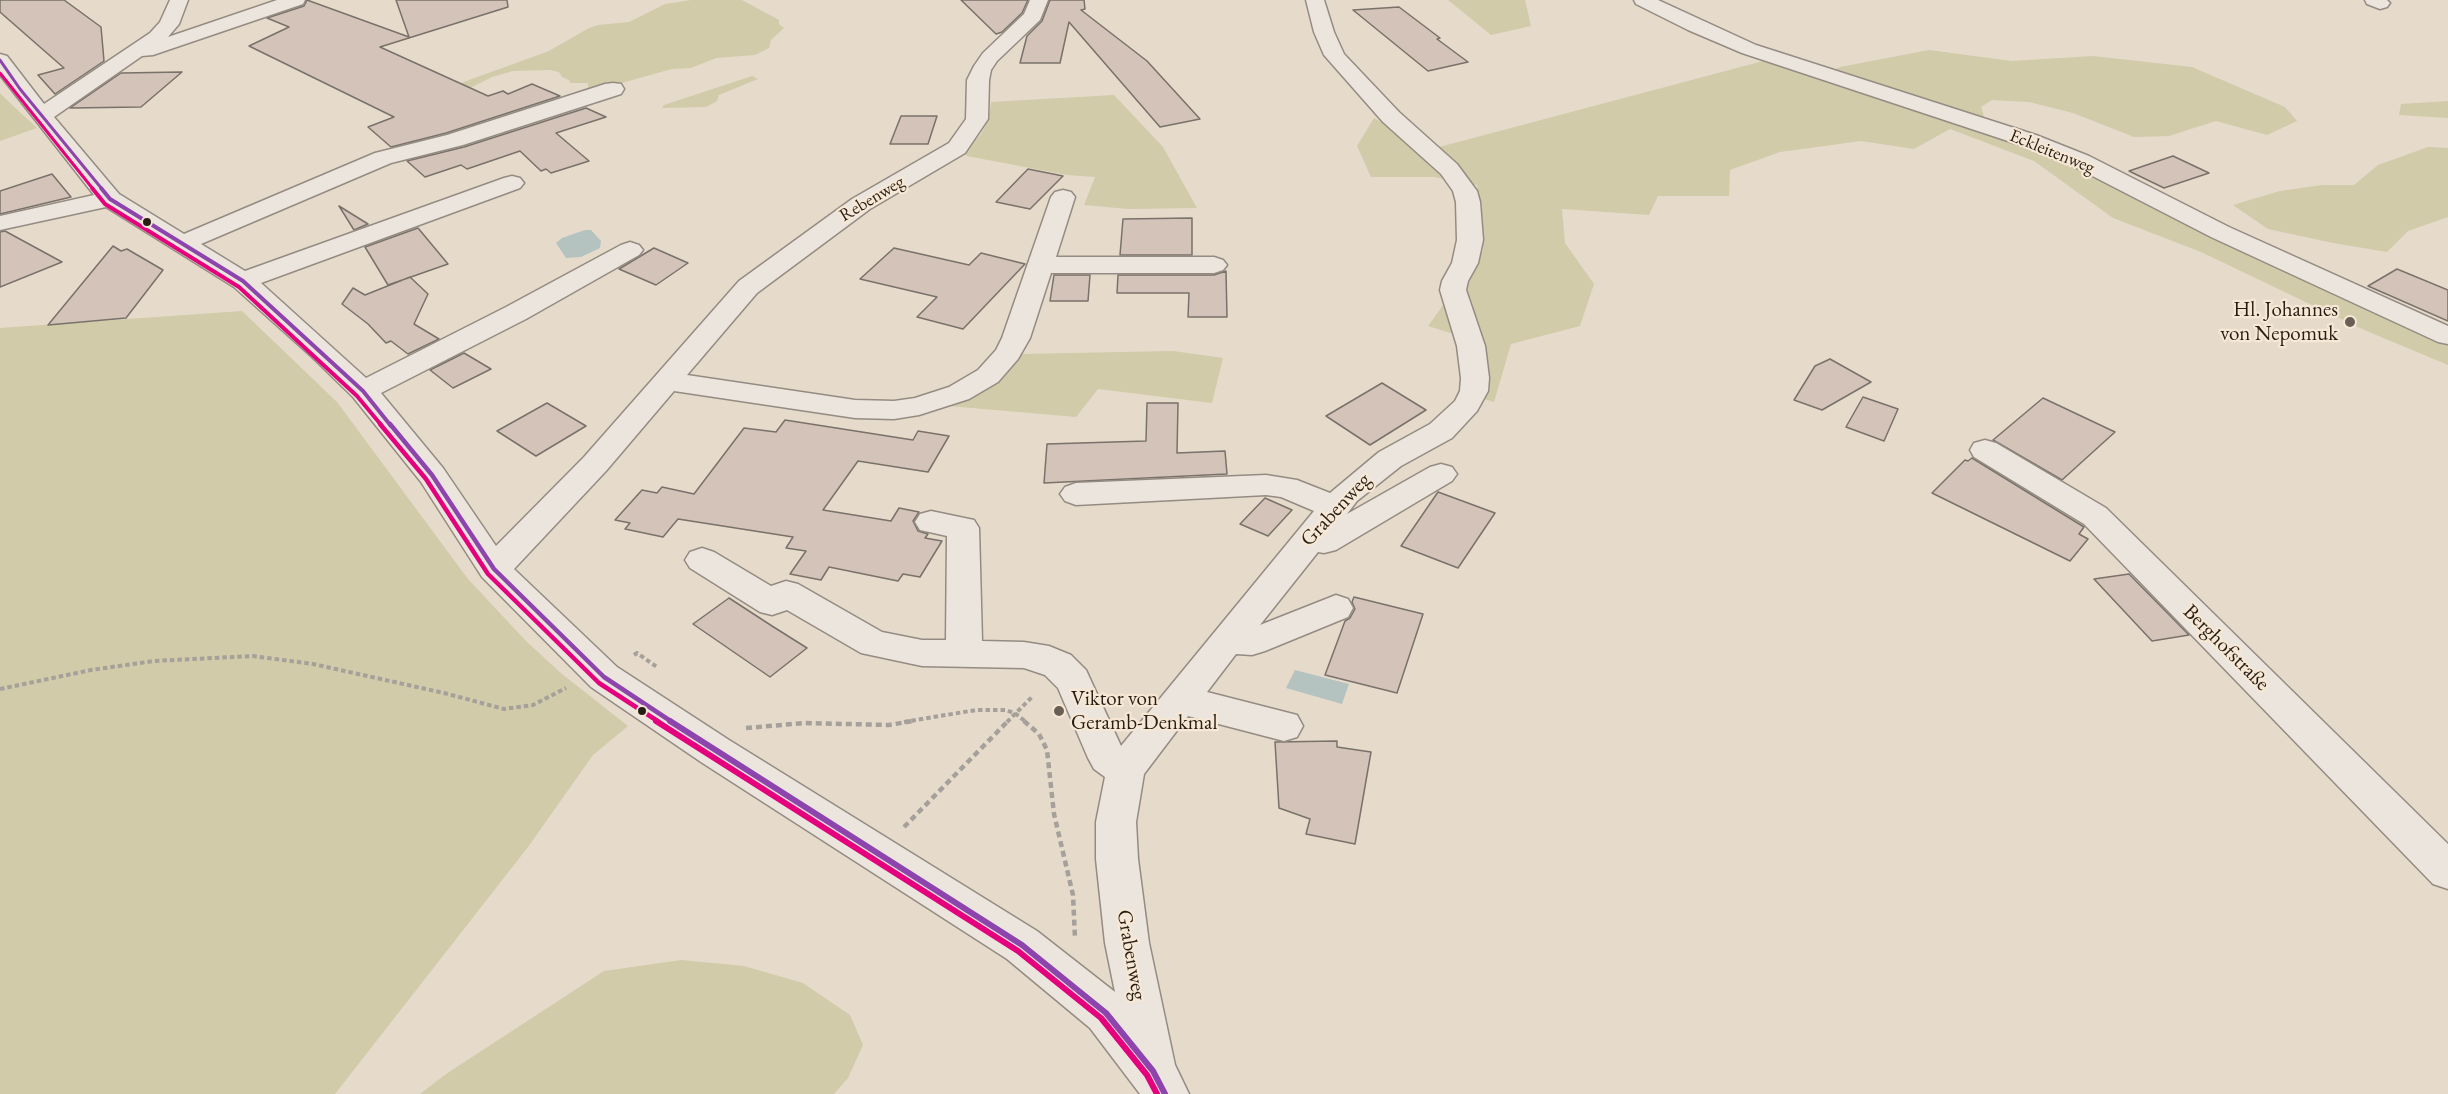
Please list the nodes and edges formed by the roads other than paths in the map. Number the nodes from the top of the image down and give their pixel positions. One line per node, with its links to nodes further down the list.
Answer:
1 (179, 0): 6 (street)
2 (296, 0): 6 (street)
3 (1040, 0): 20 (street, Rebenweg)
4 (1315, 0): 25 (street, Grabenweg)
5 (1643, 0): 19 (street, Eckleitenweg)
6 (130, 56): 9 (street)
7 (0, 60): 9 (street)
8 (612, 89): 14 (street)
9 (42, 115): 12 (street)
10 (512, 183): 18 (street)
11 (1063, 197): 16 (street)
12 (110, 199): 13 (street); 14 (street)
13 (0, 224)
14 (181, 244): 18 (street)
15 (630, 250): 21 (street)
16 (1040, 265): 17 (street); 20 (street)
17 (1214, 265)
18 (243, 281): 21 (street)
19 (2448, 336)
20 (666, 381): 29 (street, Rebenweg)
21 (363, 391): 29 (street)
22 (1985, 450): 36 (street, Berghofstraße)
23 (1441, 474): 27 (street)
24 (1076, 494): 25 (street)
25 (1334, 507): 27 (street, Grabenweg)
26 (931, 522): 32 (street)
27 (1309, 537): 31 (street, Grabenweg)
28 (702, 560): 32 (street)
29 (494, 569): 37 (street)
30 (1336, 608): 31 (street)
31 (1226, 640): 33 (street, Grabenweg)
32 (964, 654): 35 (street)
33 (1179, 699): 34 (street); 35 (street, Grabenweg)
34 (1284, 726)
35 (1125, 771): 37 (street, Grabenweg)
36 (2448, 871)
37 (1159, 1082)

